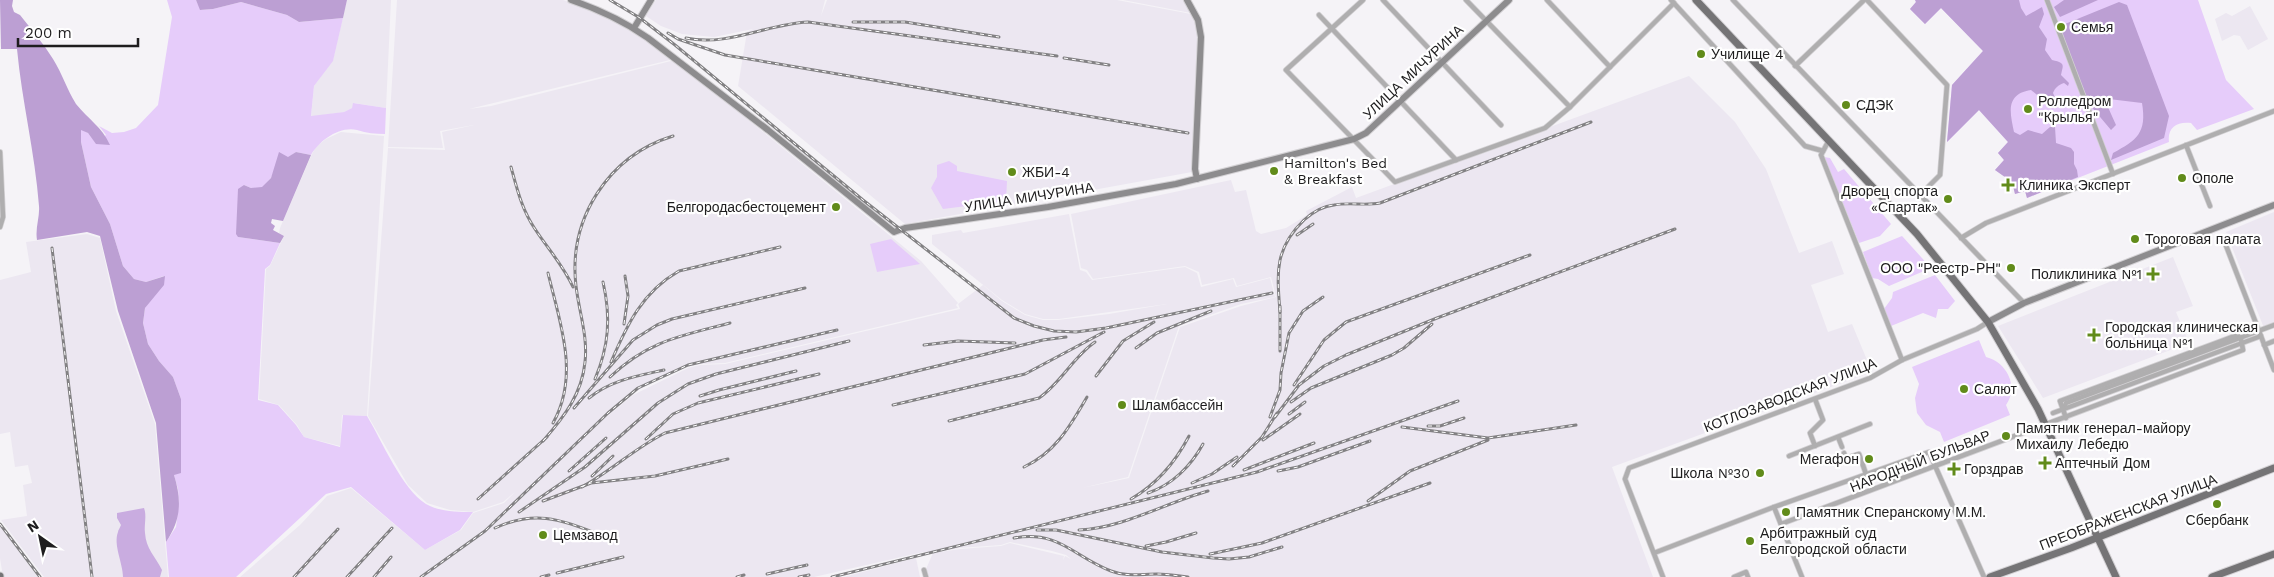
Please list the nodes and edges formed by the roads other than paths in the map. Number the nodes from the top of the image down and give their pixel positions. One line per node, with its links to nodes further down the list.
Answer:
1 (571, 0): 16 (street, УЛИЦА МИЧУРИНА)
2 (651, 0): 16 (street)
3 (1186, 0): 32 (street)
4 (1364, 0): 17 (street)
5 (1383, 0): 18 (street)
6 (1466, 0): 15 (street)
7 (1508, 0): 15 (street, УЛИЦА МИЧУРИНА)
8 (1547, 0): 20 (street)
9 (1696, 0): 26 (main road)
10 (1733, 0): 19 (street)
11 (1865, 0): 19 (street); 33 (street)
12 (2047, 0): 31 (street)
13 (1672, 2): 20 (street); 28 (street)
14 (1319, 15): 17 (street)
15 (1486, 21): 18 (street, УЛИЦА МИЧУРИНА); 22 (street)
16 (634, 28): 32 (street, УЛИЦА МИЧУРИНА)
17 (1332, 28): 21 (street); 25 (street)
18 (1442, 62): 21 (street, УЛИЦА МИЧУРИНА); 24 (street)
19 (1796, 66): 33 (street)
20 (1610, 67): 22 (street)
21 (1401, 101): 25 (street, УЛИЦА МИЧУРИНА); 30 (street)
22 (1570, 107): 30 (street)
23 (2274, 111): 27 (street)
24 (1501, 125)
25 (1354, 139): 30 (street); 32 (street, УЛИЦА МИЧУРИНА)
26 (1828, 142): 28 (street); 40 (main road)
27 (2186, 145): 31 (street); 34 (street)
28 (1823, 151): 46 (street)
29 (0, 152): 36 (street)
30 (1456, 160)
31 (2114, 174): 37 (street)
32 (1197, 179)
33 (1920, 195): 37 (street)
34 (2210, 206)
35 (2274, 206): 39 (street)
36 (0, 226)
37 (1961, 238): 39 (street)
38 (2225, 244): 42 (street)
39 (2024, 303): 40 (street)
40 (1987, 321): 46 (street, КОТЛОЗАВОДСКАЯ УЛИЦА); 53 (main road)
41 (2274, 325): 42 (street)
42 (2260, 333): 43 (street); 45 (street)
43 (2240, 339): 49 (street); 49 (street); 51 (street, НАРОДНЫЙ БУЛЬВАР)
44 (2274, 341): 45 (street)
45 (2264, 345): 47 (street)
46 (1902, 360): 48 (street, КОТЛОЗАВОДСКАЯ УЛИЦА)
47 (2274, 370)
48 (1815, 399): 55 (street); 65 (street, КОТЛОЗАВОДСКАЯ УЛИЦА)
49 (2063, 408): 50 (street); 51 (street)
50 (2053, 413)
51 (2066, 418): 53 (street, НАРОДНЫЙ БУЛЬВАР)
52 (1870, 424): 54 (street)
53 (2046, 425): 59 (street, НАРОДНЫЙ БУЛЬВАР); 64 (main road)
54 (1838, 437): 55 (street); 56 (street)
55 (1815, 446): 58 (street)
56 (1842, 447)
57 (1844, 453): 61 (street)
58 (1789, 456)
59 (1936, 467): 61 (street, НАРОДНЫЙ БУЛЬВАР); 63 (street, НАРОДНЫЙ БУЛЬВАР); 73 (street)
60 (2274, 468): 64 (main road, ПРЕОБРАЖЕНСКАЯ УЛИЦА)
61 (1866, 474): 62 (street, НАРОДНЫЙ БУЛЬВАР)
62 (1774, 507): 63 (street); 65 (street, НАРОДНЫЙ БУЛЬВАР)
63 (1781, 524): 72 (street)
64 (2098, 537): 74 (main road, ПРЕОБРАЖЕНСКАЯ УЛИЦА); 75 (main road)
65 (1654, 553): 69 (street)
66 (2274, 554): 76 (main road)
67 (924, 570): 68 (street)
68 (926, 577)
69 (1663, 577)
70 (1734, 577): 71 (street)
71 (1748, 577)
72 (1802, 577)
73 (1984, 577)
74 (1990, 577)
75 (2116, 577)
76 (2212, 577)

